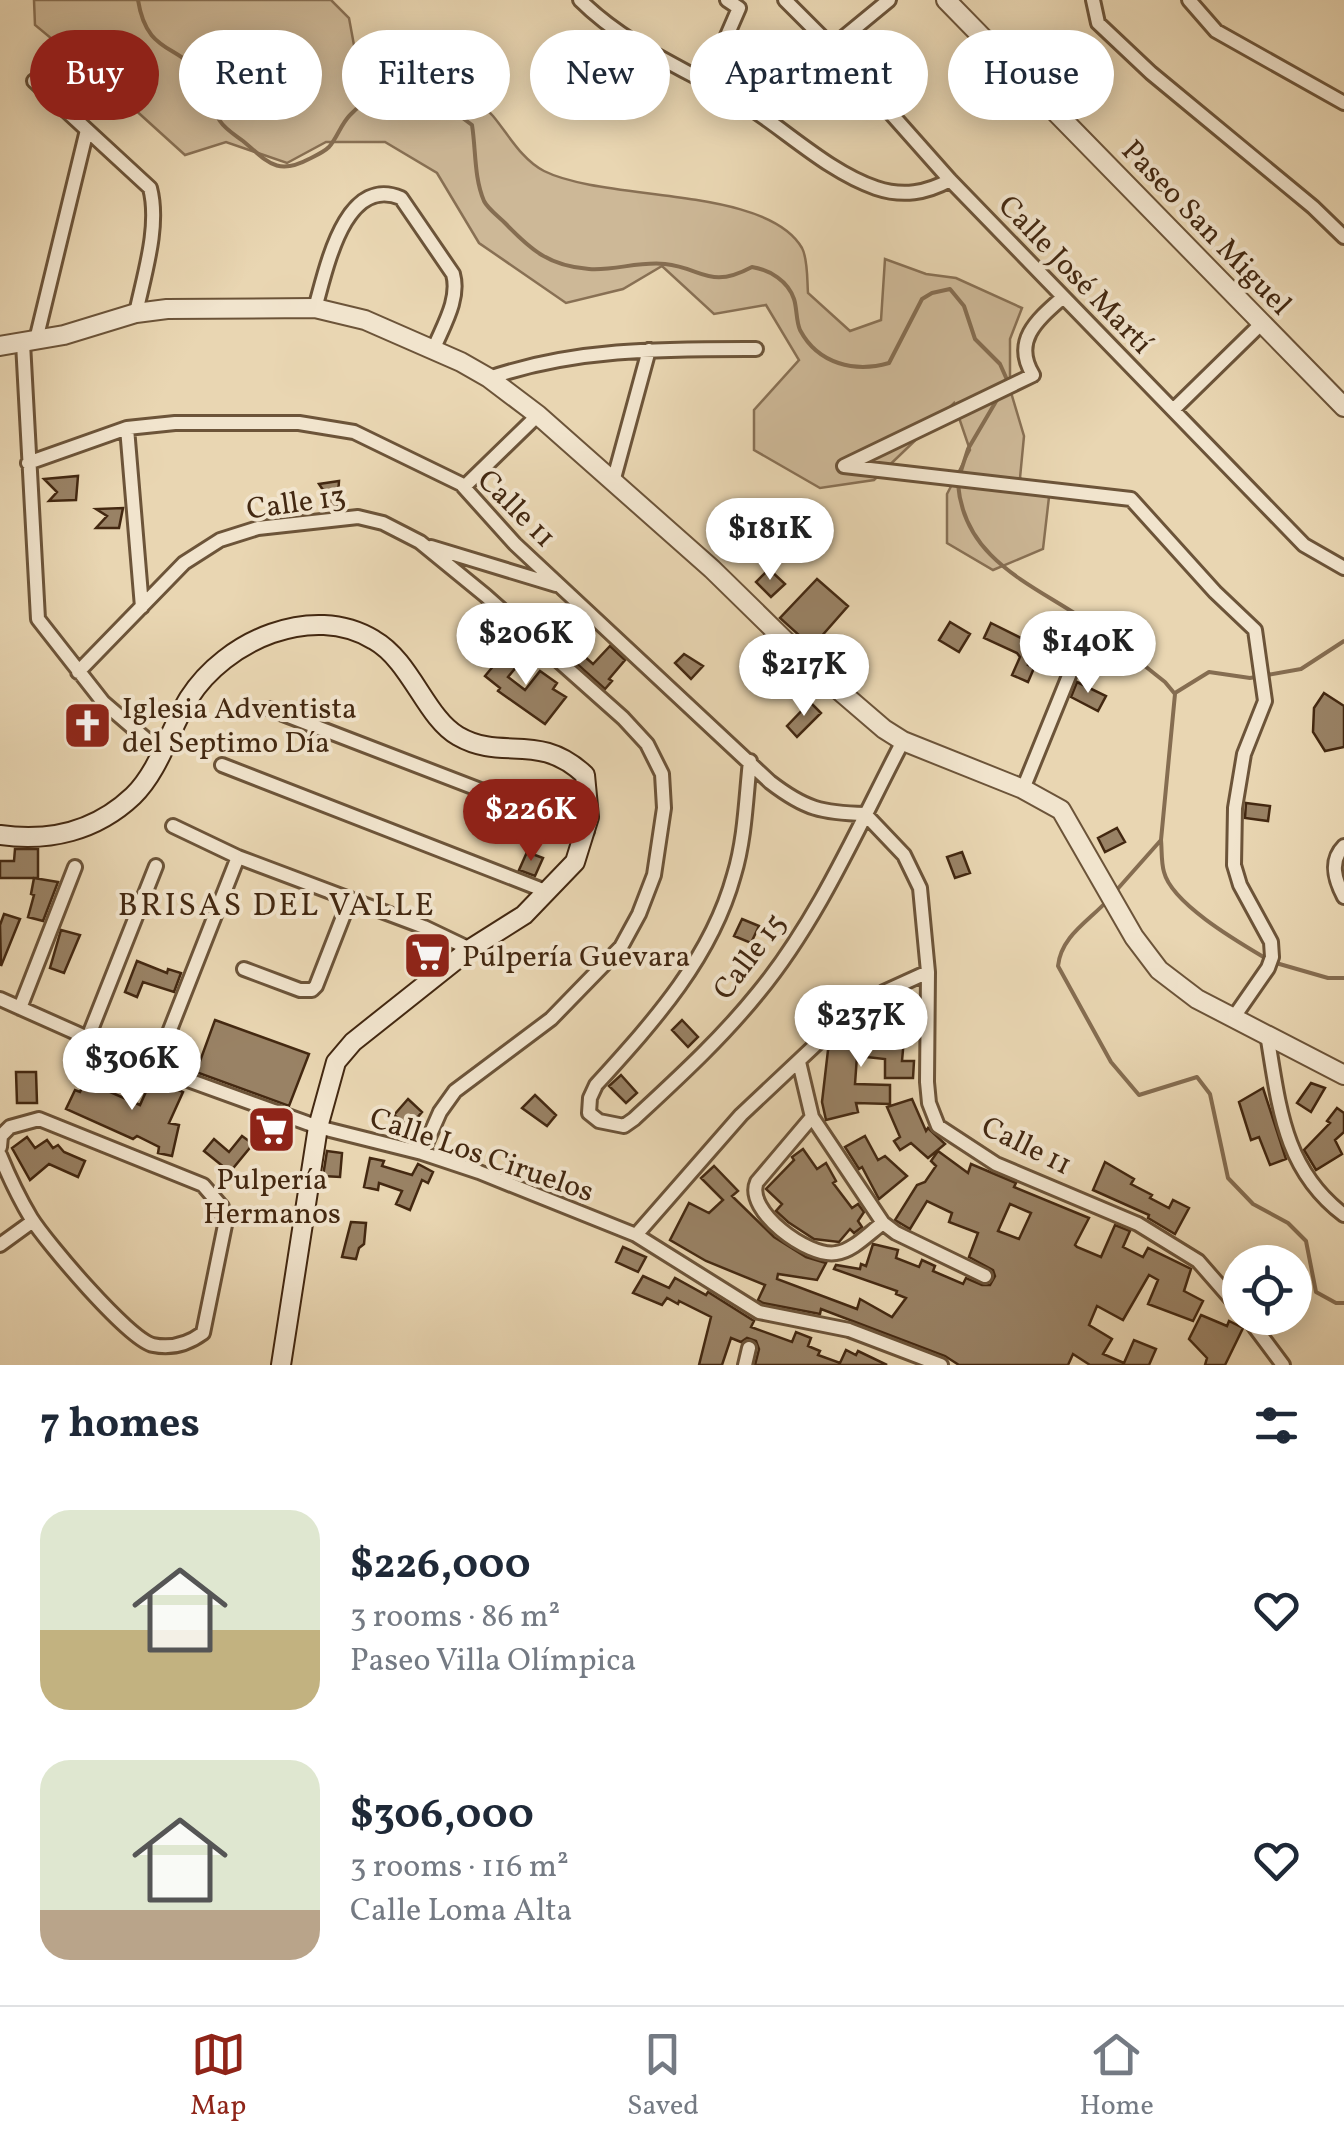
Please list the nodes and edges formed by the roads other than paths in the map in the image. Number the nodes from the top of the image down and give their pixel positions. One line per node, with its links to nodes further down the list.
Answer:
1 (727, 0): 8 (street)
2 (785, 0): 9 (street, Calle José Martí)
3 (888, 0): 10 (street)
4 (946, 0): 22 (street, Paseo San Miguel)
5 (1094, 0): 18 (street)
6 (1189, 0): 12 (street)
7 (583, 1): 11 (street)
8 (729, 30)
9 (815, 30)
10 (852, 30)
11 (690, 75)
12 (1344, 103)
13 (75, 120): 16 (street)
14 (767, 120): 17 (street)
15 (897, 120): 17 (street, Calle José Martí)
16 (86, 130): 21 (street); 23 (street)
17 (950, 180): 19 (street, Calle José Martí)
18 (1344, 238)
19 (1062, 298): 30 (street, Calle José Martí); 64 (street)
20 (315, 308): 21 (street); 25 (street); 25 (street)
21 (136, 313): 23 (street)
22 (1262, 324): 29 (street, Paseo San Miguel); 30 (street)
23 (30, 341): 24 (street); 33 (street)
24 (0, 346)
25 (434, 348): 28 (street)
26 (756, 349): 27 (street)
27 (649, 350): 28 (street); 34 (street)
28 (490, 378): 31 (street)
29 (1344, 407)
30 (1174, 410): 37 (street, Calle José Martí)
31 (538, 415): 34 (street); 35 (street)
32 (128, 428): 33 (street, Calle 11); 35 (street, Calle 11); 39 (street)
33 (28, 463): 41 (street)
34 (612, 482): 43 (street)
35 (464, 488): 38 (street, Calle 11)
36 (420, 542): 38 (street); 39 (street, Calle 13); 73 (street, Calle 13)
37 (1344, 568)
38 (560, 586): 45 (street, Calle 11)
39 (142, 607): 41 (street, Calle 13)
40 (1075, 660): 47 (street)
41 (78, 672): 44 (street)
42 (270, 709): 50 (street)
43 (903, 741): 47 (street); 48 (street, Calle 15)
44 (162, 748): 50 (street); 51 (street)
45 (750, 761): 48 (street, Calle 11); 48 (street, Calle 15)
46 (222, 764): 56 (street)
47 (1024, 789): 64 (street)
48 (865, 814): 61 (street, Calle 11)
49 (173, 826): 53 (street)
50 (587, 831): 56 (street)
51 (0, 835)
52 (1344, 846): 57 (street)
53 (238, 858): 58 (street); 68 (street)
54 (156, 866): 66 (street)
55 (75, 867): 63 (street)
56 (548, 892): 59 (street)
57 (1344, 898)
58 (350, 899): 59 (street); 60 (street)
59 (470, 949): 71 (street)
60 (244, 969)
61 (928, 972): 67 (street); 81 (street, Calle 11)
62 (0, 1000): 63 (street, Calle Los Ciruelos)
63 (20, 1008): 66 (street, Calle Los Ciruelos)
64 (1234, 1017): 65 (street)
65 (1267, 1034): 69 (street); 75 (street)
66 (87, 1040): 68 (street, Calle Los Ciruelos)
67 (799, 1062): 70 (street); 78 (street)
68 (155, 1068): 71 (street, Calle Los Ciruelos)
69 (1344, 1074)
70 (812, 1117): 77 (street); 77 (street)
71 (318, 1127): 73 (street, Calle Los Ciruelos); 84 (street)
72 (0, 1147): 76 (street)
73 (422, 1153): 78 (street, Calle Los Ciruelos)
74 (0, 1155): 76 (street)
75 (1344, 1215)
76 (33, 1222): 79 (street)
77 (883, 1224): 80 (street)
78 (636, 1235): 86 (street, Calle Los Ciruelos)
79 (0, 1245)
80 (986, 1276)
81 (1222, 1288)
82 (1261, 1335): 87 (street)
83 (750, 1348): 85 (street)
84 (280, 1365)
85 (745, 1365)
86 (941, 1365)
87 (1283, 1365)

